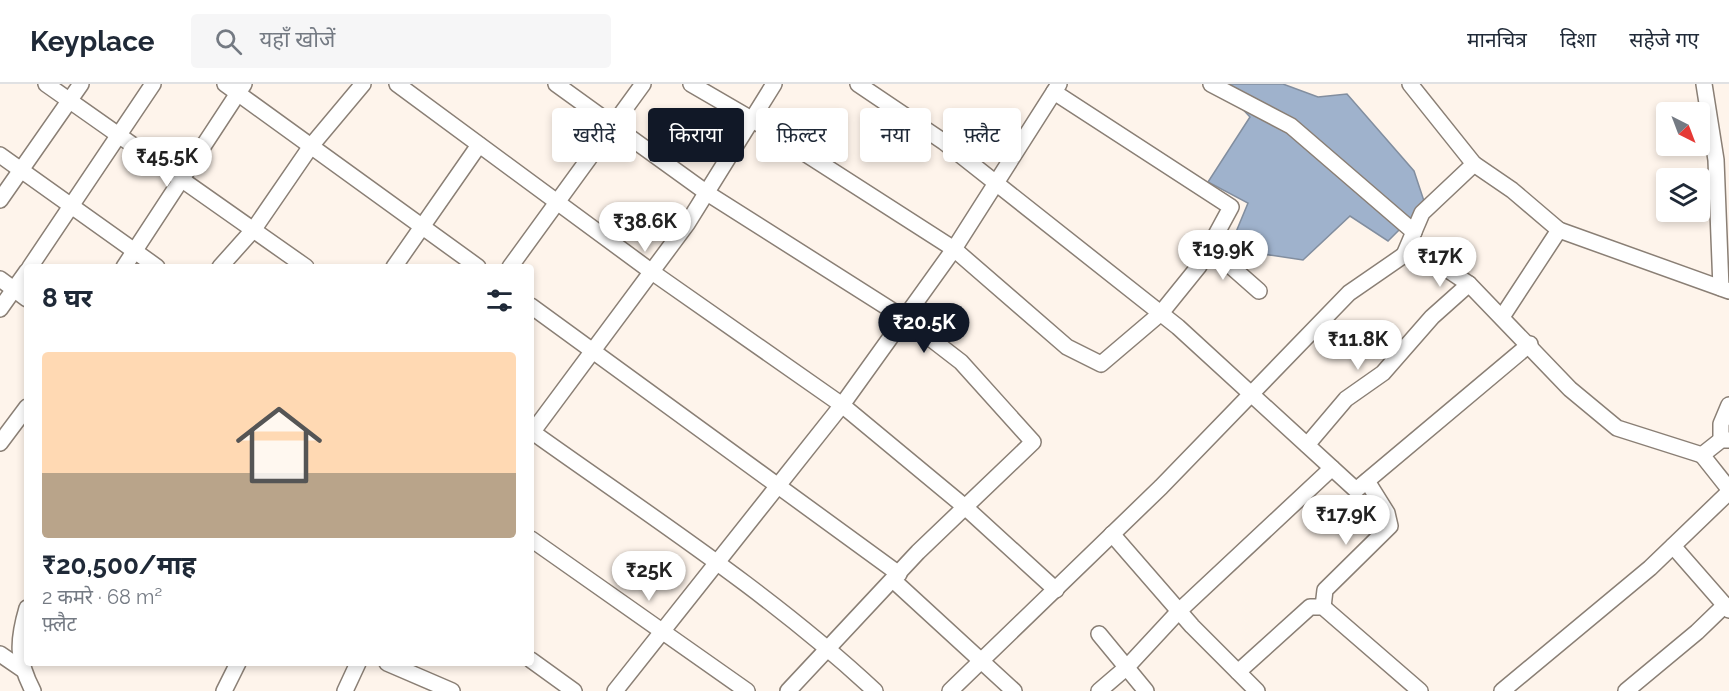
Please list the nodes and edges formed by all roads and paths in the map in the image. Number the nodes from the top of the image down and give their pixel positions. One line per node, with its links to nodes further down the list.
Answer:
1 (46, 84): 17 (street)
2 (81, 84): 17 (street)
3 (153, 84): 21 (street)
4 (225, 84): 16 (street)
5 (363, 84): 24 (street)
6 (397, 84): 23 (street)
7 (556, 84): 18 (street)
8 (643, 84): 19 (street)
9 (691, 84): 20 (street)
10 (774, 84): 20 (street)
11 (858, 84): 30 (street)
12 (1211, 84): 38 (street)
13 (1410, 84): 27 (street)
14 (1704, 84): 54 (street)
15 (1057, 88): 30 (street); 39 (street)
16 (241, 89): 24 (street); 29 (street)
17 (69, 100): 21 (street); 28 (street)
18 (589, 108)
19 (626, 108)
20 (753, 120): 31 (street); 40 (street)
21 (118, 135): 29 (street); 34 (street)
22 (636, 142): 31 (street)
23 (479, 145): 33 (street); 35 (street)
24 (311, 146): 35 (street); 36 (street)
25 (0, 155): 28 (street)
26 (587, 162): 33 (street)
27 (1474, 164): 37 (street); 38 (street)
28 (21, 169): 32 (street); 34 (street)
29 (180, 178): 36 (street); 41 (street)
30 (996, 182): 40 (street); 59 (street)
31 (707, 193): 51 (street); 61 (street)
32 (0, 200)
33 (558, 203): 50 (street); 51 (street)
34 (72, 206): 41 (street); 43 (street)
35 (422, 226): 48 (street); 49 (street)
36 (254, 229): 46 (street); 47 (street)
37 (1559, 230): 54 (street); 60 (street)
38 (1414, 231): 42 (street)
39 (1209, 247): 55 (street); 59 (street)
40 (954, 249): 59 (street); 61 (street)
41 (135, 251): 44 (street); 45 (street)
42 (1404, 255): 53 (street); 64 (street)
43 (32, 264)
44 (126, 264)
45 (153, 264)
46 (222, 264)
47 (302, 264)
48 (396, 264)
49 (474, 264)
50 (512, 264)
51 (652, 272): 63 (street); 65 (street)
52 (0, 279): 56 (street)
53 (1469, 284): 60 (street); 72 (street)
54 (1725, 289)
55 (1258, 291)
56 (21, 295): 58 (street)
57 (534, 308): 63 (street)
58 (0, 309)
59 (1161, 313): 64 (street)
60 (1502, 317): 62 (street)
61 (904, 318): 65 (street); 78 (street)
62 (1530, 344): 73 (street); 75 (street)
63 (594, 352): 68 (street); 76 (street)
64 (1251, 394): 72 (street); 79 (street)
65 (842, 405): 76 (street); 78 (street)
66 (1729, 405): 70 (street)
67 (24, 411): 71 (street)
68 (534, 429)
69 (534, 433): 82 (street)
70 (1725, 440): 73 (street)
71 (0, 443)
72 (1307, 445): 74 (street)
73 (1702, 454): 77 (street)
74 (1332, 468): 75 (street); 87 (street)
75 (1367, 481): 85 (street)
76 (778, 486): 82 (street); 83 (street)
77 (1729, 490): 81 (street)
78 (965, 507): 83 (street); 84 (street)
79 (1112, 534): 84 (street); 87 (street)
80 (534, 541): 89 (street)
81 (1673, 546): 86 (street); 116 (street)
82 (716, 563): 89 (street); 91 (street)
83 (896, 577): 91 (street); 93 (street)
84 (1056, 590): 93 (street)
85 (1323, 607): 100 (street); 115 (street)
86 (1727, 607): 117 (street)
87 (1179, 611): 98 (street); 100 (street)
88 (24, 618): 99 (street)
89 (663, 631): 106 (street); 107 (street)
90 (1099, 634): 98 (street)
91 (830, 649): 108 (street); 109 (street)
92 (0, 654): 99 (street)
93 (981, 661): 110 (street); 111 (street)
94 (534, 662): 105 (street)
95 (232, 666): 102 (street)
96 (357, 666): 103 (street)
97 (394, 666): 104 (street)
98 (1127, 668): 112 (street); 113 (street)
99 (22, 669): 101 (street)
100 (1238, 672): 114 (street)
101 (33, 691)
102 (224, 691)
103 (345, 691)
104 (452, 691)
105 (574, 691)
106 (615, 691)
107 (747, 691)
108 (788, 691)
109 (875, 691)
110 (950, 691)
111 (1014, 691)
112 (1099, 691)
113 (1146, 691)
114 (1257, 691)
115 (1420, 691)
116 (1502, 691)
117 (1626, 691)

